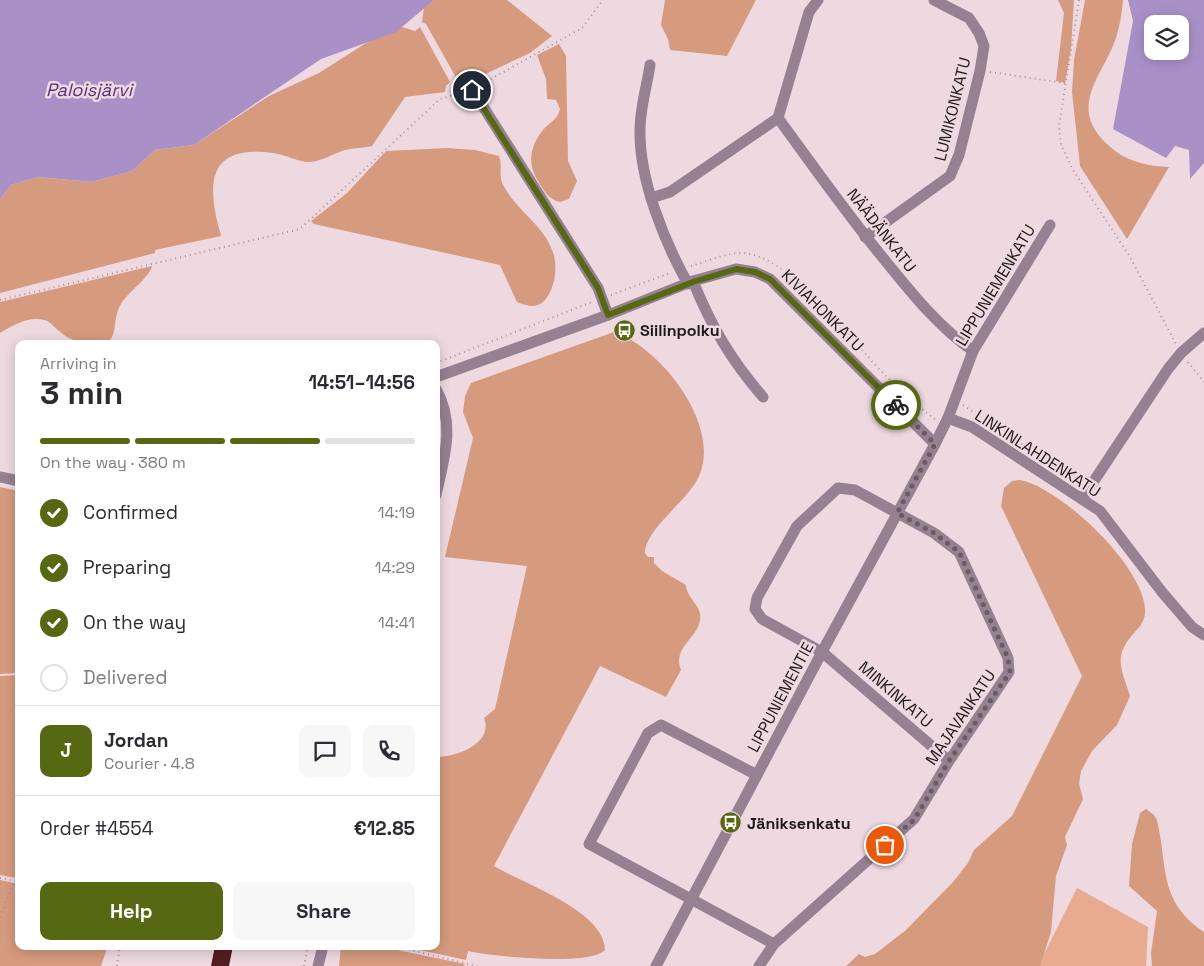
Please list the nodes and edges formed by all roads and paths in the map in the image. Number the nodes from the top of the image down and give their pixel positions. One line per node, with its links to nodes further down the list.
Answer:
1 (602, 0): 8 (path)
2 (818, 0): 9 (street)
3 (934, 0): 6 (street, LUMIKONKATU)
4 (1080, 0): 18 (path)
5 (650, 65): 10 (street)
6 (980, 71): 7 (path); 12 (street, LUMIKONKATU)
7 (1065, 82)
8 (472, 90): 14 (path); 15 (street)
9 (778, 118): 10 (street); 12 (street, NÄÄDÄNKATU)
10 (651, 198): 13 (street)
11 (1050, 225): 17 (street, LIPPUNIEMENKATU)
12 (865, 237): 17 (street, NÄÄDÄNKATU)
13 (690, 282): 15 (street, KIVIAHONKATU); 22 (street); 24 (street, KIVIAHONKATU)
14 (0, 300)
15 (608, 315): 19 (street, KIVIAHONKATU)
16 (1204, 333): 18 (street)
17 (973, 351): 23 (street, LIPPUNIEMENKATU)
18 (1181, 353): 20 (path); 28 (street)
19 (440, 376)
20 (1204, 382)
21 (440, 396): 25 (street)
22 (763, 397)
23 (948, 418): 24 (street, LIPPUNIEMENKATU); 28 (street, LINKINLAHDENKATU)
24 (935, 444): 29 (street, LIPPUNIEMENTIE)
25 (440, 475)
26 (0, 477): 27 (street)
27 (15, 480)
28 (1082, 499): 30 (street, LINKINLAHDENKATU)
29 (897, 513): 31 (street, LIPPUNIEMENTIE); 31 (street, MAJAVANKATU); 32 (street, MAJAVANKATU)
30 (1204, 635)
31 (822, 652): 32 (street, MINKINKATU); 33 (street, LIPPUNIEMENTIE)
32 (949, 761): 38 (street, MAJAVANKATU)
33 (757, 774): 36 (street, LIPPUNIEMENTIE); 36 (street)
34 (0, 878): 35 (path)
35 (15, 880): 37 (path)
36 (690, 899): 38 (street); 47 (street, LIPPUNIEMENTIE)
37 (0, 917)
38 (774, 944): 48 (street, MAJAVANKATU)
39 (119, 950): 43 (path)
40 (307, 950): 44 (path)
41 (321, 950): 45 (street)
42 (411, 950): 46 (path)
43 (117, 966)
44 (304, 966)
45 (318, 966)
46 (477, 966)
47 (656, 966)
48 (759, 966)

